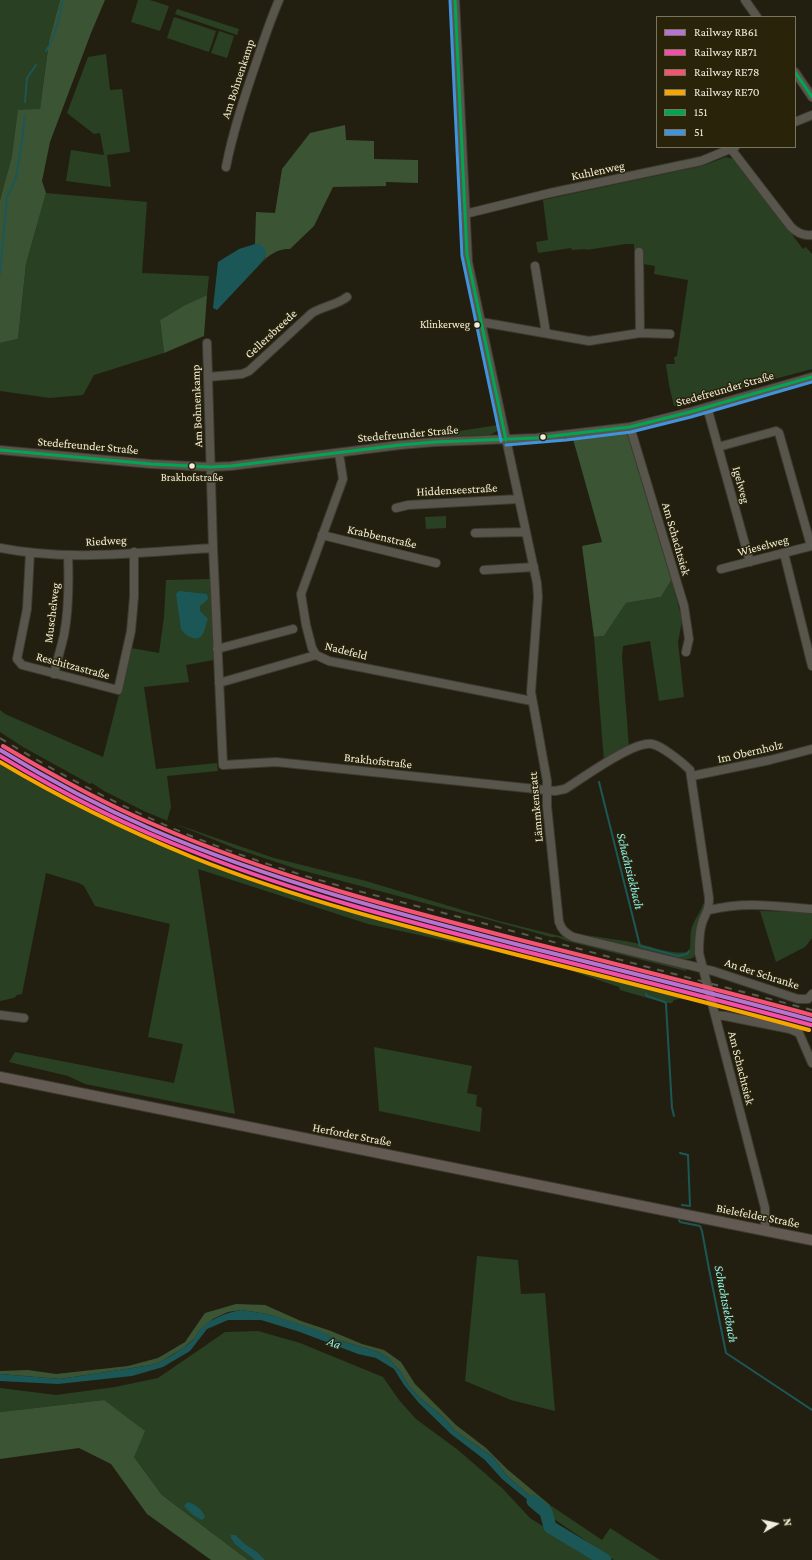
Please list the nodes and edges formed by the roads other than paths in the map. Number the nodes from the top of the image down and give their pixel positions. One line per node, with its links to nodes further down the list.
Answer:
1 (279, 0): 10 (street, Am Bohnenkamp)
2 (455, 0): 11 (street, Lämmkenstatt)
3 (745, 0): 4 (street)
4 (756, 16)
5 (796, 73): 6 (street)
6 (812, 97)
7 (812, 115): 8 (street)
8 (796, 122)
9 (733, 148): 11 (street, Kuhlenweg); 12 (street)
10 (226, 167)
11 (464, 214): 16 (street, Lämmkenstatt)
12 (812, 235)
13 (639, 252): 18 (street)
14 (535, 266): 17 (street)
15 (348, 297): 21 (street, Gellersbreede)
16 (480, 322): 17 (street); 25 (street, Lämmkenstatt)
17 (546, 333): 18 (street)
18 (640, 333): 19 (street)
19 (670, 334)
20 (207, 343): 21 (street, Am Bohnenkamp)
21 (208, 377): 29 (street, Am Bohnenkamp)
22 (812, 377): 23 (street, Stedefreunder Straße)
23 (709, 410): 24 (street, Stedefreunder Straße); 26 (street, Igelweg)
24 (631, 431): 25 (street, Stedefreunder Straße); 48 (street, Am Schachtsiek)
25 (506, 440): 28 (street, Stedefreunder Straße); 30 (street, Lämmkenstatt)
26 (718, 447): 39 (street, Wieselweg); 41 (street, Igelweg)
27 (0, 450): 29 (street, Stedefreunder Straße)
28 (339, 453): 29 (street, Stedefreunder Straße); 34 (street, Nadefeld)
29 (212, 467): 36 (street, Brakhofstraße)
30 (519, 500): 31 (street, Hiddenseestraße); 32 (street, Lämmkenstatt)
31 (396, 508)
32 (526, 532): 33 (street); 43 (street, Lämmkenstatt)
33 (475, 533)
34 (322, 535): 42 (street, Krabbenstraße); 49 (street, Nadefeld)
35 (0, 548): 38 (street, Riedweg)
36 (213, 548): 37 (street, Riedweg); 47 (street, Brakhofstraße)
37 (134, 552): 40 (street, Riedweg); 51 (street, Reschitzastraße)
38 (30, 553): 40 (street, Riedweg); 51 (street, Reschitzastraße)
39 (784, 553): 41 (street, Wieselweg); 50 (street)
40 (68, 555): 51 (street, Muschelweg)
41 (750, 562): 45 (street, Wieselweg)
42 (436, 563)
43 (534, 567): 44 (street); 53 (street, Lämmkenstatt)
44 (484, 570)
45 (721, 570)
46 (293, 629): 47 (street)
47 (217, 649): 52 (street, Brakhofstraße)
48 (686, 652)
49 (316, 655): 52 (street); 53 (street, Nadefeld)
50 (812, 666)
51 (54, 674)
52 (219, 683): 56 (street, Brakhofstraße)
53 (532, 701): 56 (street, Lämmkenstatt)
54 (812, 749): 55 (street, Im Obernholz)
55 (691, 773): 56 (street, Brakhofstraße); 58 (street, Am Schachtsiek)
56 (547, 790): 59 (street, Lämmkenstatt)
57 (812, 909): 58 (street)
58 (709, 910): 60 (street, Am Schachtsiek)
59 (685, 963): 60 (street, An der Schranke)
60 (702, 968): 61 (street, An der Schranke); 63 (street, Am Schachtsiek)
61 (812, 994)
62 (0, 1015): 64 (street)
63 (716, 1015): 65 (street); 68 (street, Am Schachtsiek)
64 (24, 1018)
65 (812, 1063)
66 (0, 1077): 67 (main road, Herforder Straße)
67 (698, 1217): 68 (main road, Bielefelder Straße)
68 (765, 1231): 69 (main road, Bielefelder Straße)
69 (812, 1240)

